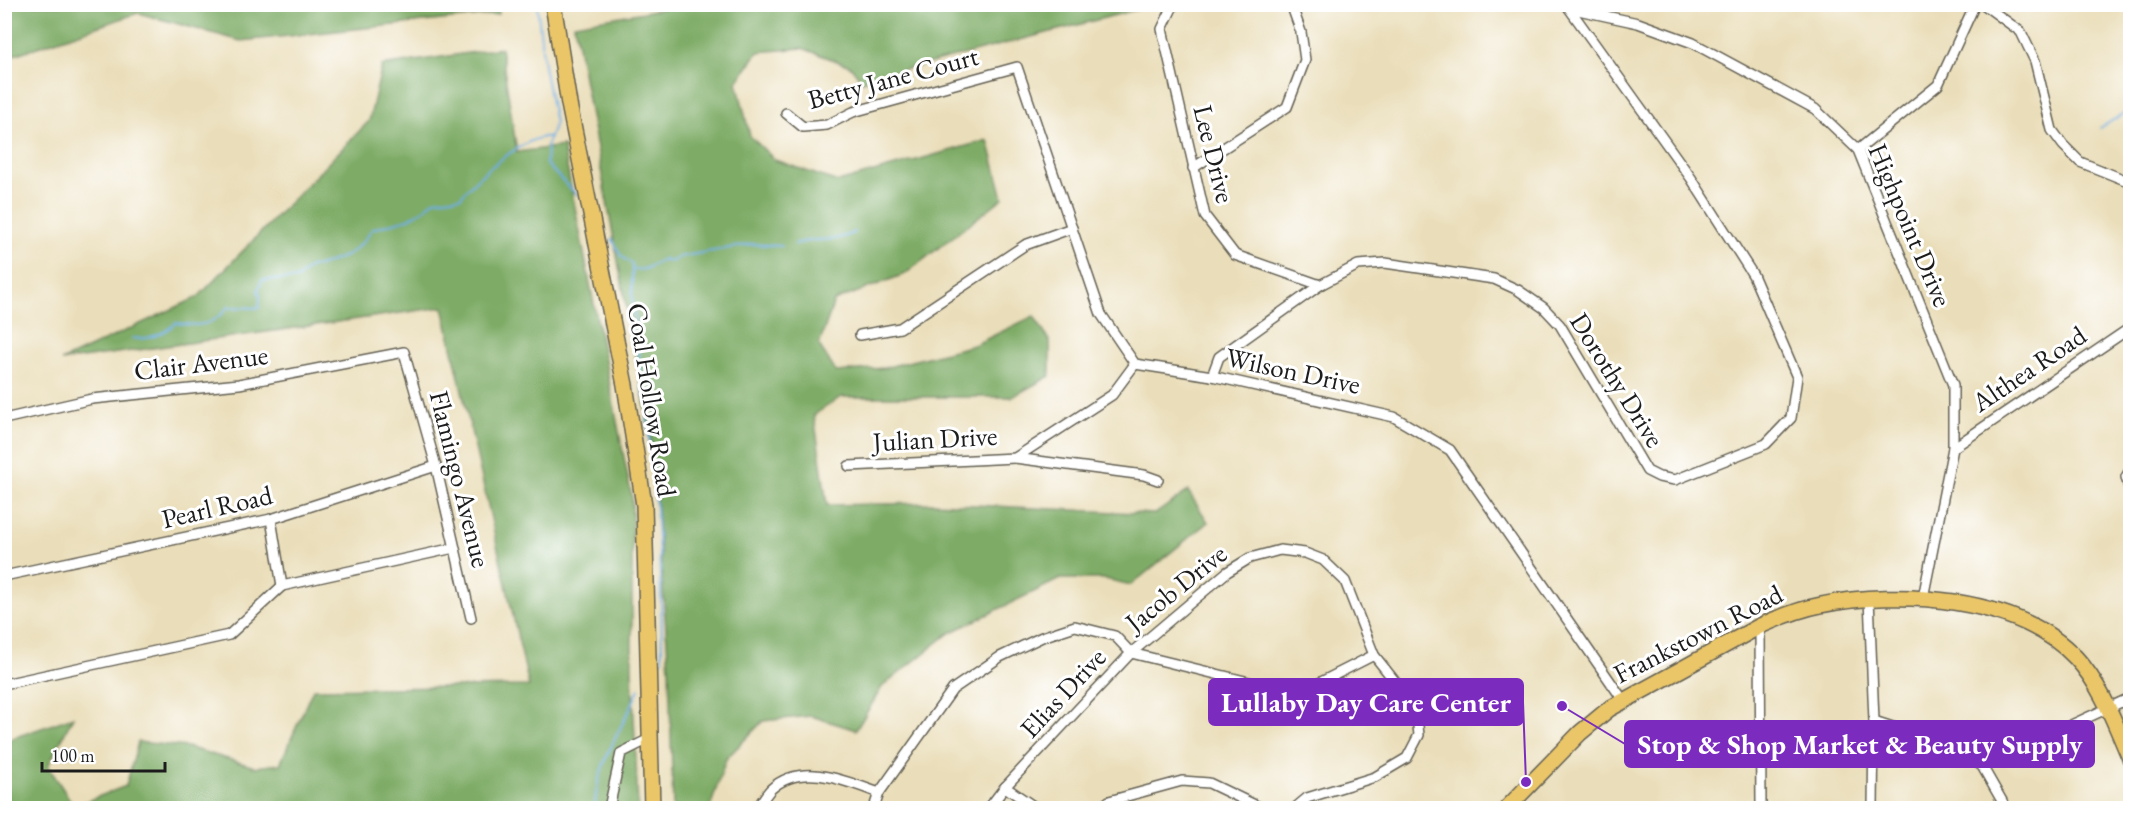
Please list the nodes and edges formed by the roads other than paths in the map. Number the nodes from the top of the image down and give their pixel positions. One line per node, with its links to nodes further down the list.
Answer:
1 (553, 4): 41 (main road, Coal Hollow Road)
2 (1174, 4): 9 (street, Lee Drive)
3 (1291, 4): 9 (street)
4 (1975, 4): 8 (street)
5 (1983, 4): 10 (street)
6 (1568, 6): 8 (street, Highpoint Drive); 12 (street, Dorothy Drive)
7 (786, 113): 11 (street, Betty Jane Court)
8 (1858, 150): 19 (street, Highpoint Drive)
9 (1192, 168): 12 (street, Lee Drive)
10 (2130, 182)
11 (1072, 228): 14 (street); 16 (street)
12 (1320, 285): 17 (street, Dorothy Drive)
13 (2130, 328): 19 (street, Althea Road)
14 (860, 335)
15 (404, 352): 18 (street, Clair Avenue); 21 (street, Flamingo Avenue)
16 (1135, 364): 17 (street, Wilson Drive); 20 (street, Julian Drive)
17 (1212, 376): 38 (street, Wilson Drive)
18 (4, 419)
19 (1953, 448): 31 (street, Highpoint Drive)
20 (1015, 458): 22 (street, Julian Drive); 24 (street)
21 (436, 466): 26 (street, Pearl Road); 27 (street, Flamingo Avenue)
22 (849, 466)
23 (2130, 470): 25 (street)
24 (1158, 480)
25 (2130, 491)
26 (271, 519): 28 (street, Pearl Road); 29 (street)
27 (454, 548): 29 (street); 32 (street, Flamingo Avenue)
28 (4, 576)
29 (282, 586): 36 (street)
30 (1869, 598): 31 (main road, Frankstown Road); 33 (main road, Frankstown Road); 40 (street)
31 (1923, 598): 39 (main road, Frankstown Road)
32 (471, 618)
33 (1760, 626): 38 (main road, Frankstown Road); 56 (street)
34 (1131, 653): 35 (street); 35 (street, Jacob Drive); 44 (street, Elias Drive); 45 (street, Elias Drive)
35 (1374, 655): 54 (street, Jacob Drive)
36 (4, 684)
37 (2130, 698): 39 (street)
38 (1623, 700): 55 (main road, Frankstown Road)
39 (2108, 707): 42 (main road, Frankstown Road); 43 (street)
40 (1874, 721): 43 (street); 57 (street)
41 (651, 738): 46 (street); 47 (main road, Coal Hollow Road)
42 (2130, 758)
43 (1982, 766): 58 (street)
44 (1005, 787): 50 (street, Elias Drive); 51 (street)
45 (879, 793): 48 (street); 49 (street, Elias Drive)
46 (609, 808)
47 (652, 808)
48 (757, 808)
49 (874, 808)
50 (989, 808)
51 (1036, 808)
52 (1101, 808): 53 (street)
53 (1261, 808)
54 (1295, 808)
55 (1507, 808)
56 (1761, 808)
57 (1874, 808)
58 (2006, 808)

